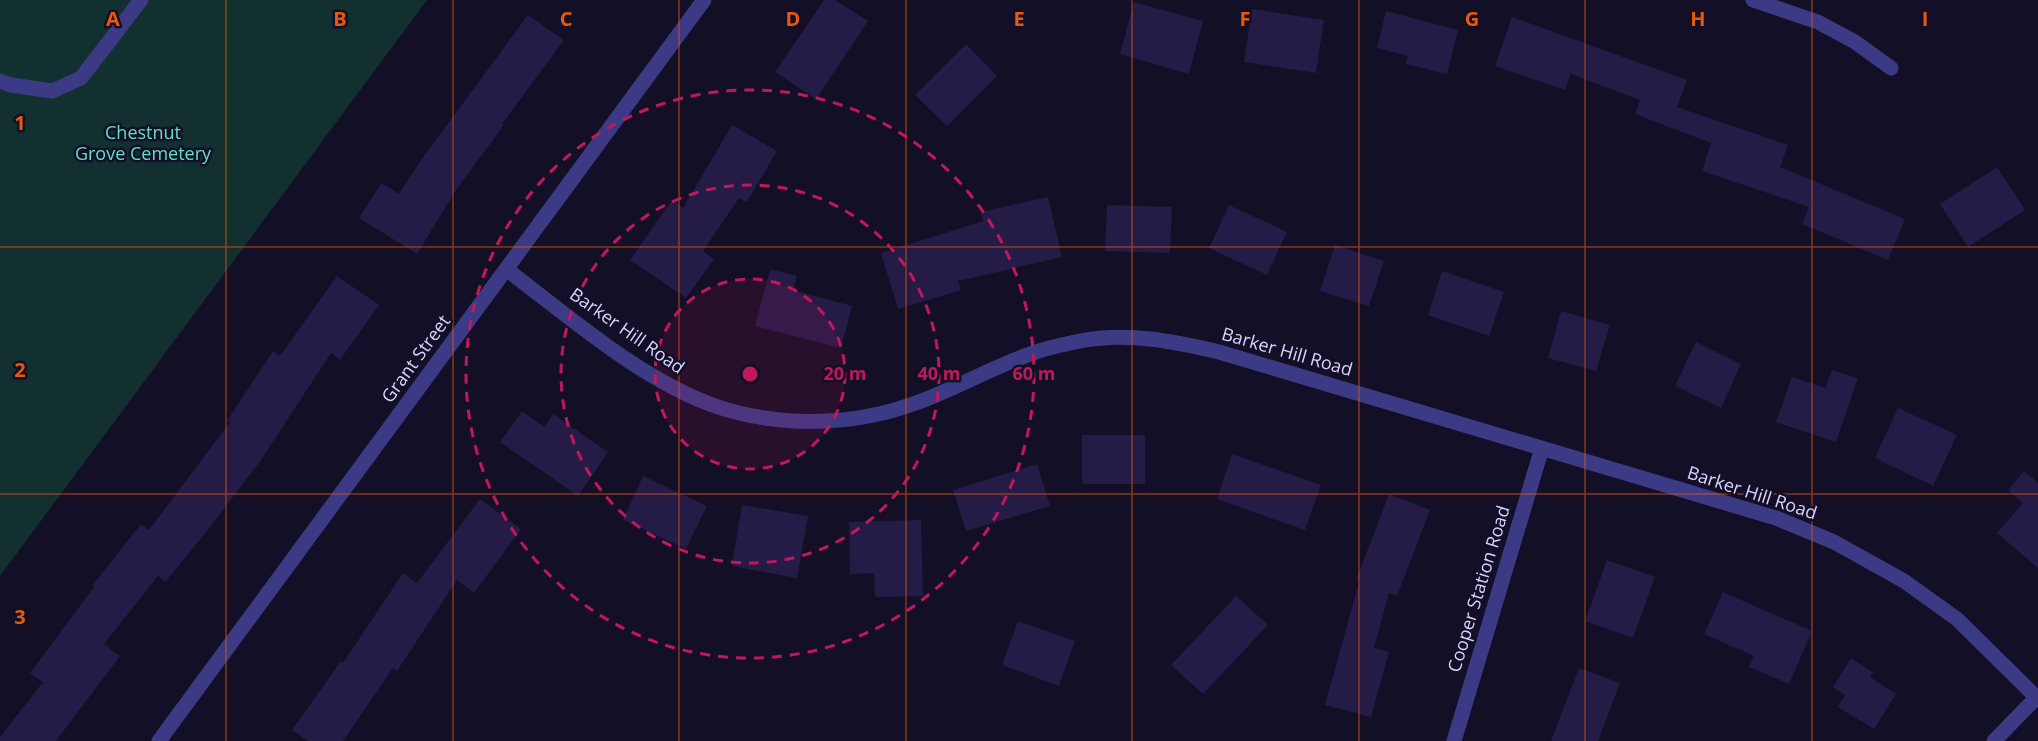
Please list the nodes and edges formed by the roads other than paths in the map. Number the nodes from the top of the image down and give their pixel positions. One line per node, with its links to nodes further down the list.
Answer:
1 (141, 0): 5 (street)
2 (704, 0): 6 (street, Grant Street)
3 (1753, 0): 4 (street)
4 (1890, 68)
5 (0, 81)
6 (506, 269): 7 (street, Barker Hill Road); 9 (street, Grant Street)
7 (1542, 448): 8 (street, Barker Hill Road); 10 (street, Cooper Station Road)
8 (2037, 697): 11 (street)
9 (159, 741)
10 (1454, 741)
11 (1994, 741)

